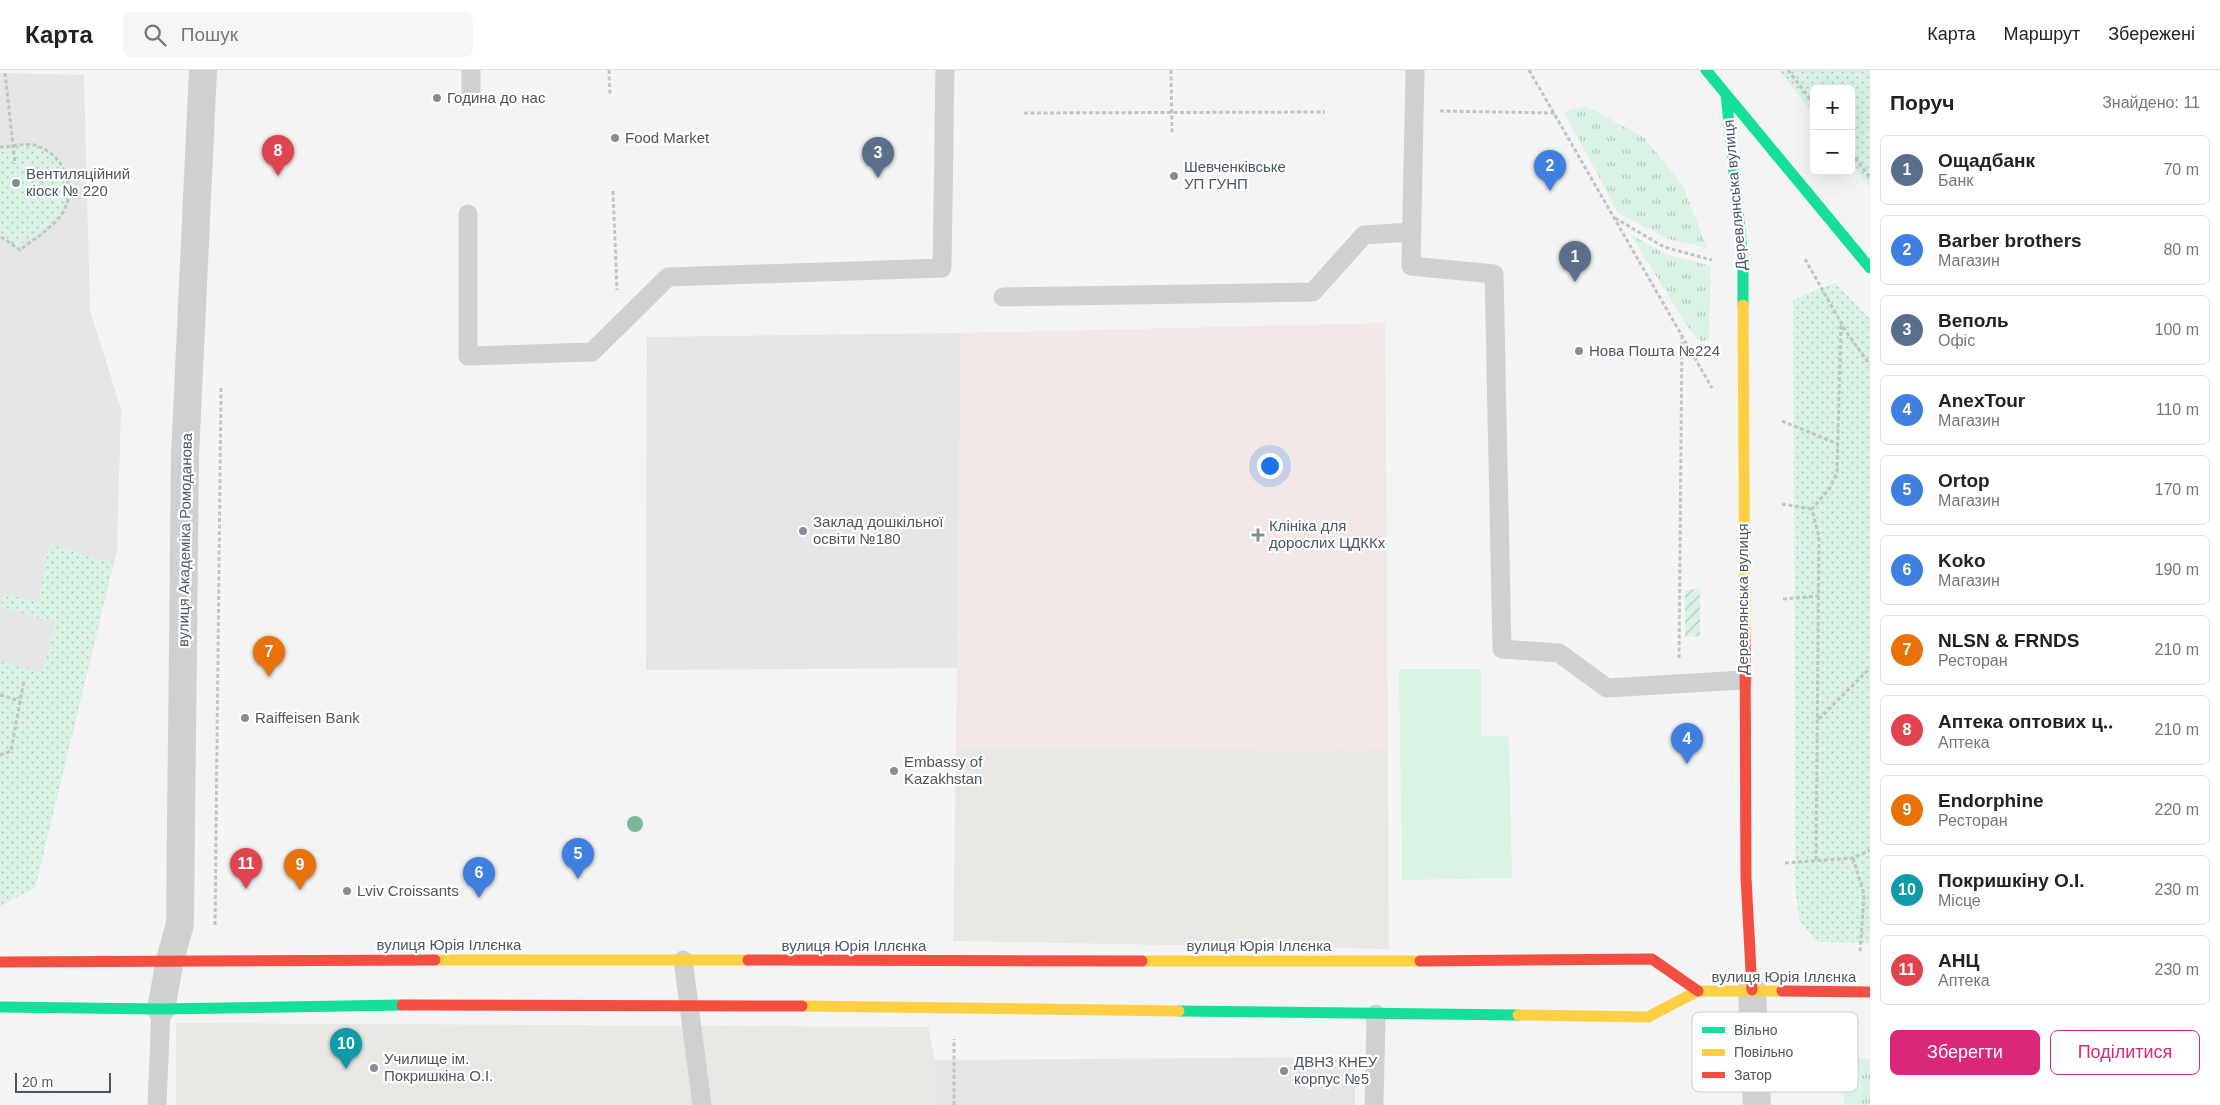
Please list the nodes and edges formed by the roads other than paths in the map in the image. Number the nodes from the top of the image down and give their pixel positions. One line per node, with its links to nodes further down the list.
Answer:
1 (203, 70): 13 (street, вулиця Академіка Ромоданова)
2 (471, 70): 6 (lane)
3 (945, 70): 8 (lane)
4 (1415, 70): 9 (lane)
5 (1706, 70): 7 (main road)
6 (471, 92)
7 (1726, 94): 10 (main road); 12 (main road, Деревлянська вулиця)
8 (468, 214)
9 (1411, 232): 11 (lane); 12 (lane)
10 (1870, 268)
11 (1003, 297)
12 (1743, 680): 16 (main road, Деревлянська вулиця)
13 (170, 960): 14 (main road, вулиця Юрія Іллєнка); 15 (main road, вулиця Юрія Іллєнка); 21 (street, вулиця Академіка Ромоданова)
14 (683, 960): 17 (main road, вулиця Юрія Іллєнка); 19 (lane)
15 (0, 962)
16 (1752, 990): 17 (main road, вулиця Юрія Іллєнка); 18 (main road, вулиця Юрія Іллєнка); 22 (street, Деревлянська вулиця)
17 (1698, 991): 23 (main road, вулиця Юрія Іллєнка)
18 (1870, 992)
19 (689, 1005): 21 (main road, вулиця Юрія Іллєнка); 23 (main road, вулиця Юрія Іллєнка); 26 (lane)
20 (0, 1007): 21 (main road, вулиця Юрія Іллєнка)
21 (161, 1009): 25 (lane)
22 (1753, 1012)
23 (1376, 1014): 27 (lane)
24 (1756, 1092): 28 (street, Деревлянська вулиця)
25 (157, 1105)
26 (702, 1105)
27 (1374, 1105)
28 (1757, 1105)

